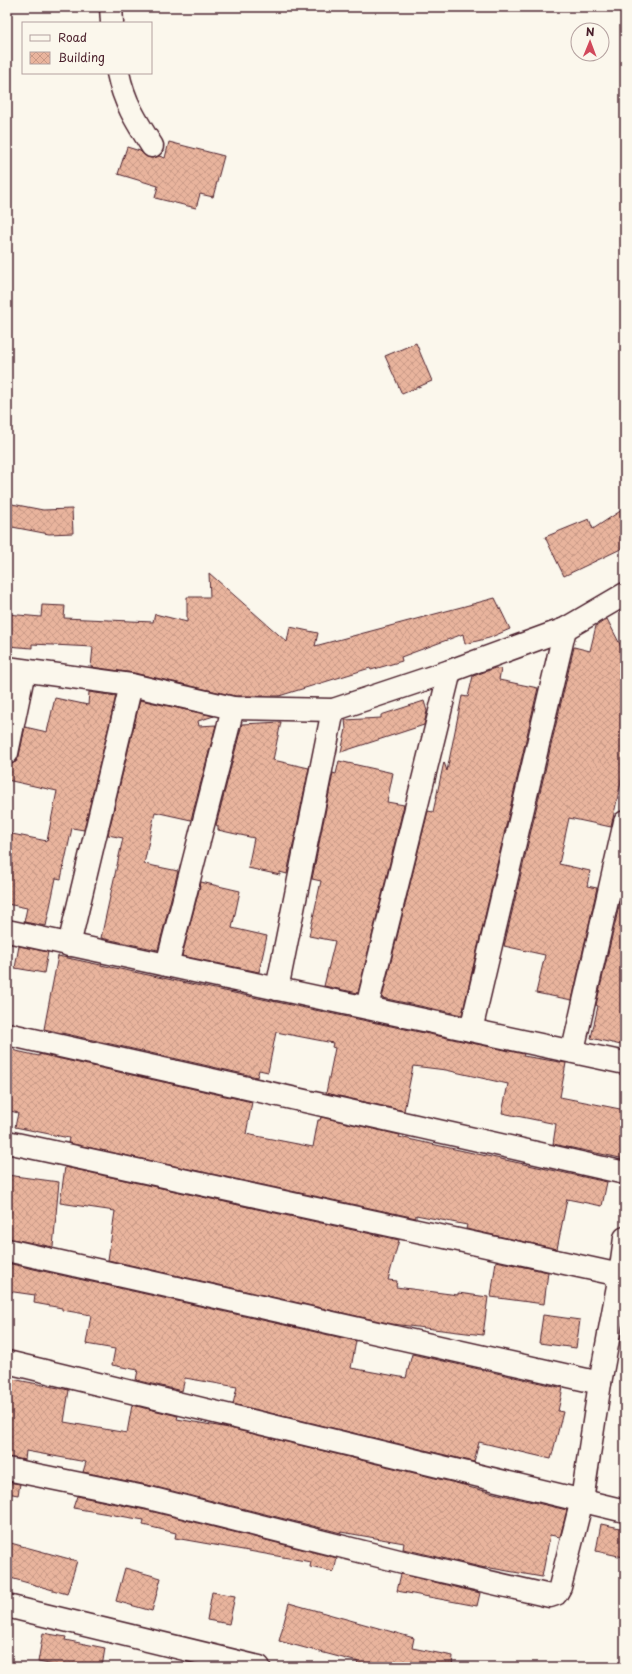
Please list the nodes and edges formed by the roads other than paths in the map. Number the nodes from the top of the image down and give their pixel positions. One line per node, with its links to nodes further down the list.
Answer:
1 (111, 7): 2 (street)
2 (112, 22)
3 (118, 74): 4 (street)
4 (152, 146)
5 (625, 594): 6 (street)
6 (565, 629): 8 (street); 19 (street)
7 (15, 670): 9 (street); 12 (street)
8 (450, 671): 11 (street); 18 (street)
9 (131, 685): 10 (street); 15 (street)
10 (233, 708): 11 (street); 16 (street)
11 (333, 710): 17 (street)
12 (7, 754)
13 (625, 822): 21 (street)
14 (7, 931): 15 (street)
15 (69, 945): 16 (street)
16 (167, 965): 17 (street)
17 (277, 989): 18 (street)
18 (367, 1007): 19 (street)
19 (472, 1030): 21 (street)
20 (7, 1034): 24 (street)
21 (573, 1050): 22 (street)
22 (625, 1063)
23 (7, 1142): 27 (street)
24 (625, 1174)
25 (625, 1238): 27 (street)
26 (7, 1250): 29 (street)
27 (620, 1275): 29 (street)
28 (7, 1362): 31 (street)
29 (600, 1383): 31 (street)
30 (7, 1469): 31 (street)
31 (582, 1500): 32 (street)
32 (625, 1511)
33 (7, 1606): 34 (street)
34 (259, 1667)

